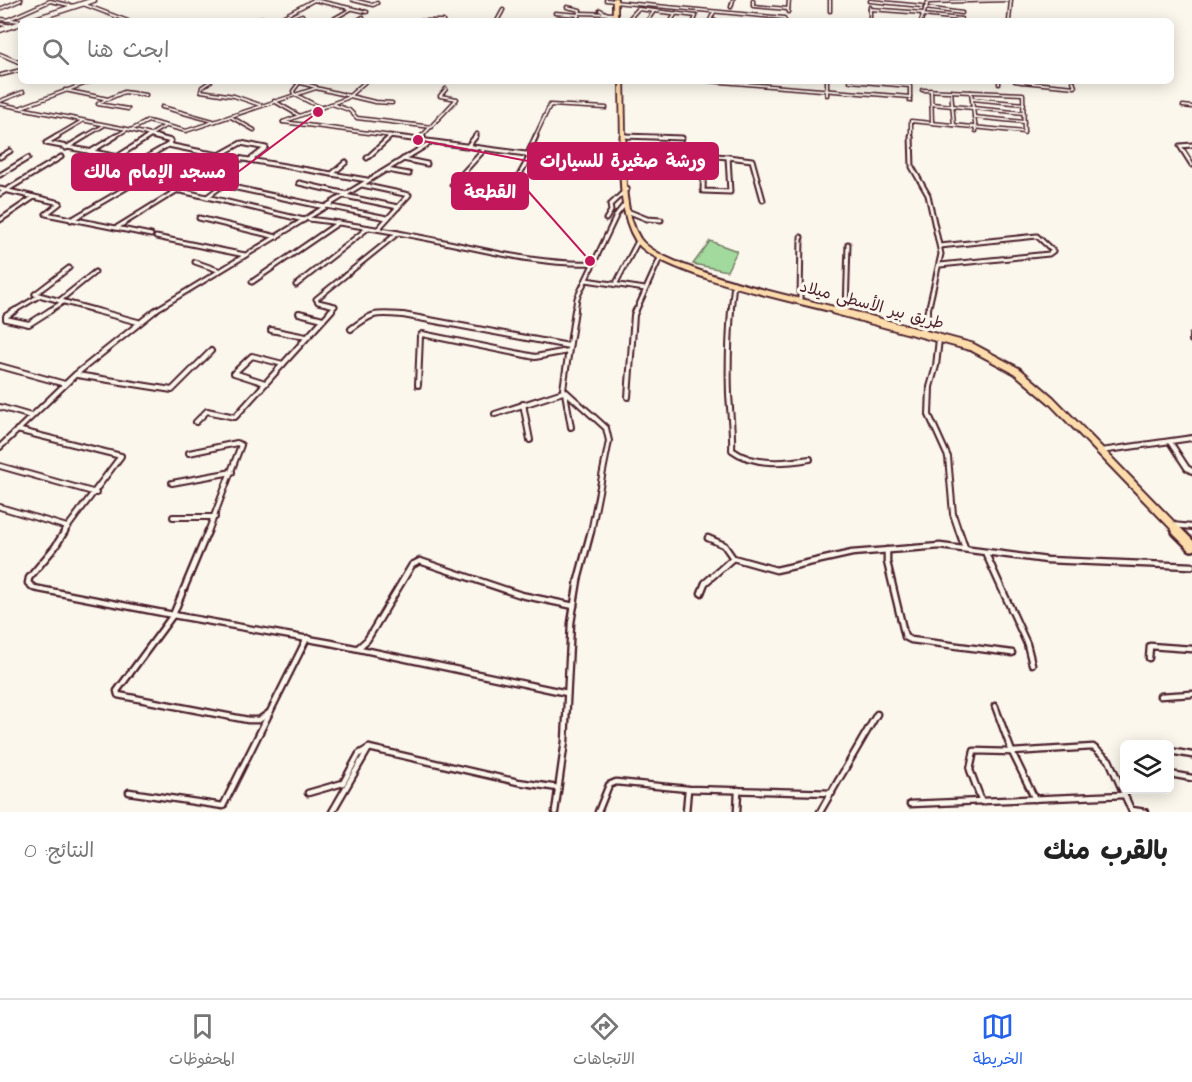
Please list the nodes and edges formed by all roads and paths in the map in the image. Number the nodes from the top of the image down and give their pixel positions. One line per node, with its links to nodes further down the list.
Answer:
1 (21, 0): 24 (street)
2 (51, 0): 19 (street); 61 (street)
3 (94, 0): 17 (street)
4 (314, 0): 25 (street); 42 (street)
5 (352, 0): 16 (street)
6 (606, 0): 14 (street)
7 (733, 0): 22 (street)
8 (753, 0): 23 (street)
9 (770, 0): 23 (street)
10 (789, 0): 23 (street)
11 (830, 0): 30 (street)
12 (914, 0): 18 (street)
13 (1009, 0): 20 (street); 59 (street)
14 (615, 1): 32 (street); 37 (main road)
15 (870, 1): 18 (street); 26 (street)
16 (378, 3)
17 (83, 4): 19 (street); 41 (street)
18 (913, 5): 20 (street)
19 (75, 6): 40 (street)
20 (924, 7): 38 (street); 58 (street)
21 (567, 8): 35 (street)
22 (731, 8)
23 (769, 8)
24 (0, 9)
25 (352, 9): 31 (street); 44 (street)
26 (870, 9): 38 (street); 55 (street)
27 (503, 10): 45 (street)
28 (600, 10): 36 (street)
29 (654, 11): 34 (street); 49 (street); 50 (street)
30 (830, 11)
31 (367, 12)
32 (714, 12): 53 (street); 54 (street)
33 (555, 13): 35 (street)
34 (676, 13): 51 (street); 52 (street)
35 (579, 14): 36 (street); 46 (street)
36 (608, 14): 37 (street); 47 (street)
37 (615, 14): 48 (main road)
38 (922, 14): 56 (street); 57 (street)
39 (302, 15): 43 (street)
40 (38, 18)
41 (121, 18)
42 (281, 18)
43 (294, 18)
44 (336, 18)
45 (499, 18)
46 (577, 18)
47 (609, 18)
48 (615, 18)
49 (629, 18)
50 (649, 18)
51 (672, 18)
52 (695, 18)
53 (711, 18)
54 (783, 18)
55 (870, 18)
56 (921, 18)
57 (948, 18)
58 (961, 18)
59 (1010, 18)
60 (0, 19): 61 (street)
61 (7, 20): 62 (street)
62 (18, 22)
63 (0, 24): 65 (street)
64 (18, 24): 65 (street)
65 (14, 26): 66 (street)
66 (0, 30)
67 (0, 54): 68 (street)
68 (18, 62)
69 (18, 71): 70 (street)
70 (1, 75)
71 (83, 84): 88 (street)
72 (207, 84): 109 (street)
73 (298, 84): 95 (street)
74 (304, 84): 85 (street)
75 (363, 84): 98 (street)
76 (622, 84): 136 (main road, طريق بير الأسطى ميلاد)
77 (727, 84): 84 (street)
78 (752, 84): 89 (street)
79 (827, 84): 89 (street)
80 (886, 84): 99 (street)
81 (1022, 84): 86 (street)
82 (1043, 84): 83 (street)
83 (1074, 84)
84 (726, 87)
85 (316, 88): 95 (street); 98 (street)
86 (1023, 88)
87 (446, 89): 130 (street)
88 (65, 90): 100 (street); 114 (street)
89 (827, 90): 97 (street); 99 (street)
90 (922, 90): 91 (street)
91 (931, 90): 92 (street); 107 (street)
92 (951, 91): 94 (street); 110 (street)
93 (23, 92): 104 (street)
94 (971, 92): 101 (street); 108 (street)
95 (294, 94): 102 (street); 115 (street)
96 (146, 95): 100 (street)
97 (826, 95)
98 (350, 96): 105 (street); 106 (street)
99 (910, 97): 103 (street)
100 (106, 98): 118 (street)
101 (972, 99): 108 (street); 117 (street)
102 (274, 101): 109 (street); 121 (street)
103 (910, 101)
104 (0, 102): 114 (street)
105 (392, 103)
106 (332, 104): 115 (street); 130 (street)
107 (932, 104): 110 (street); 125 (street)
108 (1024, 104): 119 (street)
109 (262, 106): 120 (street)
110 (952, 106): 117 (street); 128 (street)
111 (1183, 106): 113 (street)
112 (162, 107): 124 (street)
113 (1192, 107)
114 (20, 108): 123 (street)
115 (321, 108): 121 (street)
116 (606, 108): 152 (street)
117 (973, 108): 119 (street); 122 (street)
118 (128, 109)
119 (1024, 113): 126 (street)
120 (230, 116): 124 (street); 133 (street)
121 (299, 116): 137 (street)
122 (974, 117): 126 (street); 131 (street)
123 (83, 121): 127 (street); 143 (street)
124 (213, 121): 129 (street)
125 (932, 122): 128 (street); 209 (street)
126 (1024, 122): 131 (street)
127 (104, 125): 132 (street); 143 (street)
128 (954, 125): 131 (street)
129 (165, 126): 132 (street); 135 (street)
130 (432, 127): 139 (street)
131 (975, 129)
132 (129, 130): 135 (street); 147 (street)
133 (254, 130)
134 (477, 134): 144 (street)
135 (150, 135): 141 (street); 157 (street)
136 (624, 136): 138 (street); 148 (main road, طريق بير الأسطى ميلاد)
137 (391, 137): 139 (street); 160 (street)
138 (682, 138)
139 (419, 141): 140 (street)
140 (430, 143): 144 (street); 162 (street)
141 (168, 145): 149 (street); 157 (street)
142 (1192, 145): 153 (street)
143 (66, 148): 147 (street)
144 (466, 148): 145 (street)
145 (484, 150): 152 (street); 152 (street)
146 (10, 151): 155 (street)
147 (90, 152): 157 (street)
148 (625, 152): 151 (street); 167 (main road, طريق بير الأسطى ميلاد)
149 (208, 153): 150 (street); 174 (street)
150 (220, 155): 161 (street); 163 (street)
151 (704, 155): 158 (street); 158 (street)
152 (529, 156): 167 (street)
153 (1186, 156): 154 (street); 166 (street)
154 (1192, 156)
155 (0, 157)
156 (61, 157): 180 (street)
157 (116, 157)
158 (728, 157): 186 (street)
159 (28, 158): 171 (street)
160 (367, 158)
161 (242, 159): 163 (street); 172 (street)
162 (403, 159): 165 (street); 168 (street)
163 (250, 160): 169 (street)
164 (346, 162): 169 (street)
165 (427, 164)
166 (1192, 165)
167 (625, 167): 179 (main road, طريق بير الأسطى ميلاد)
168 (386, 169): 170 (street); 173 (street)
169 (331, 174): 173 (street)
170 (409, 174)
171 (0, 175)
172 (201, 180): 176 (street); 181 (street)
173 (368, 180): 177 (street)
174 (138, 181): 181 (street); 196 (street)
175 (299, 183): 183 (street)
176 (223, 185): 185 (street); 188 (street)
177 (361, 185): 183 (street); 189 (street)
178 (0, 189): 180 (street)
179 (627, 189): 187 (main road, طريق بير الأسطى ميلاد); 194 (street)
180 (6, 190): 182 (street); 184 (street)
181 (178, 191): 185 (street); 200 (street)
182 (0, 194)
183 (345, 194): 188 (street); 189 (street)
184 (35, 197): 195 (street); 196 (street)
185 (206, 197): 193 (street)
186 (763, 200)
187 (627, 201): 190 (main road, طريق بير الأسطى ميلاد); 213 (street)
188 (327, 206): 192 (street); 193 (street)
189 (398, 207): 192 (street)
190 (627, 211): 197 (street); 207 (main road, طريق بير الأسطى ميلاد)
191 (199, 218): 205 (street)
192 (387, 218): 201 (street)
193 (306, 219): 198 (street); 205 (street)
194 (606, 219)
195 (0, 220)
196 (71, 220): 200 (street)
197 (661, 220)
198 (339, 223): 199 (street); 219 (street)
199 (368, 228): 201 (street); 221 (street)
200 (116, 229): 203 (street)
201 (377, 230): 202 (street)
202 (398, 233): 213 (street); 229 (street)
203 (151, 236)
204 (156, 237): 210 (street)
205 (277, 237): 210 (street)
206 (801, 237): 225 (street)
207 (639, 241): 211 (main road, طريق بير الأسطى ميلاد); 222 (street)
208 (848, 244): 227 (street)
209 (940, 246): 214 (street); 214 (street)
210 (245, 255): 216 (street)
211 (660, 258): 220 (main road, طريق بير الأسطى ميلاد); 223 (street)
212 (195, 262): 216 (street)
213 (595, 262): 218 (street)
214 (940, 265): 233 (street)
215 (69, 268): 224 (street)
216 (219, 271): 230 (street)
217 (95, 272): 226 (street)
218 (586, 280): 222 (street); 236 (street)
219 (252, 282)
220 (734, 282): 225 (main road, طريق بير الأسطى ميلاد); 259 (street)
221 (296, 285)
222 (615, 285): 223 (street)
223 (645, 289): 245 (street)
224 (39, 296): 226 (street); 226 (street)
225 (800, 300): 227 (main road, طريق بير الأسطى ميلاد)
226 (61, 302): 230 (street)
227 (846, 312): 233 (main road, طريق بير الأسطى ميلاد)
228 (299, 313): 229 (street)
229 (323, 319): 235 (street)
230 (138, 322): 240 (street)
231 (351, 329): 236 (street)
232 (271, 330): 235 (street)
233 (923, 332): 234 (main road, طريق بير الأسطى ميلاد)
234 (940, 336): 257 (main road, طريق بير الأسطى ميلاد); 273 (street)
235 (306, 338): 238 (street)
236 (569, 349): 243 (street); 244 (street)
237 (211, 351): 240 (street)
238 (283, 364): 241 (street); 241 (street)
239 (0, 366): 242 (street)
240 (76, 374): 242 (street)
241 (265, 382): 250 (street)
242 (66, 384): 249 (street)
243 (418, 385)
244 (564, 392): 246 (street); 251 (street); 279 (street)
245 (628, 397)
246 (523, 404): 248 (street); 254 (street)
247 (0, 407): 249 (street)
248 (495, 414)
249 (31, 416): 252 (street)
250 (196, 422)
251 (571, 427)
252 (17, 430): 256 (street); 264 (street)
253 (1192, 438): 255 (street)
254 (530, 440)
255 (1170, 442): 257 (street); 261 (street)
256 (0, 447)
257 (1101, 451): 268 (main road, طريق بير الأسطى ميلاد)
258 (189, 453): 262 (street)
259 (810, 459)
260 (0, 466): 264 (street)
261 (1192, 471)
262 (232, 472): 263 (street); 267 (street)
263 (172, 483)
264 (96, 493): 269 (street)
265 (0, 507): 269 (street)
266 (173, 517): 267 (street)
267 (215, 517): 280 (street)
268 (1173, 525): 270 (street); 272 (main road, طريق بير الأسطى ميلاد)
269 (67, 527): 280 (street)
270 (1192, 527)
271 (708, 538): 276 (street)
272 (1192, 546)
273 (965, 549): 274 (street); 275 (street)
274 (887, 550): 276 (street); 284 (street)
275 (986, 553): 277 (street); 286 (street)
276 (733, 558): 278 (street)
277 (1192, 567)
278 (700, 593)
279 (574, 606): 282 (street); 287 (street)
280 (173, 615): 281 (street); 291 (street)
281 (307, 638): 282 (street); 291 (street)
282 (358, 648): 287 (street)
283 (1192, 649): 285 (street)
284 (1012, 653)
285 (1149, 658)
286 (1032, 664)
287 (567, 693): 299 (street)
288 (1192, 694): 289 (street)
289 (1160, 696)
290 (995, 706): 294 (street)
291 (269, 713): 302 (street)
292 (877, 714): 304 (street)
293 (369, 748): 299 (street); 303 (street); 310 (street)
294 (1012, 752): 305 (street); 306 (street); 307 (street)
295 (1174, 753): 296 (street)
296 (1192, 755)
297 (1174, 775): 298 (street)
298 (1192, 778)
299 (558, 788): 311 (street)
300 (688, 789): 301 (street); 312 (street); 313 (street)
301 (738, 790): 304 (street); 314 (street)
302 (129, 792)
303 (308, 793)
304 (832, 794): 315 (street)
305 (1125, 795): 306 (street); 309 (street)
306 (1035, 799): 307 (street)
307 (982, 802): 308 (street)
308 (910, 804)
309 (1131, 811): 316 (street)
310 (332, 812)
311 (555, 812)
312 (598, 812)
313 (686, 812)
314 (737, 812)
315 (820, 812)
316 (1144, 812)

